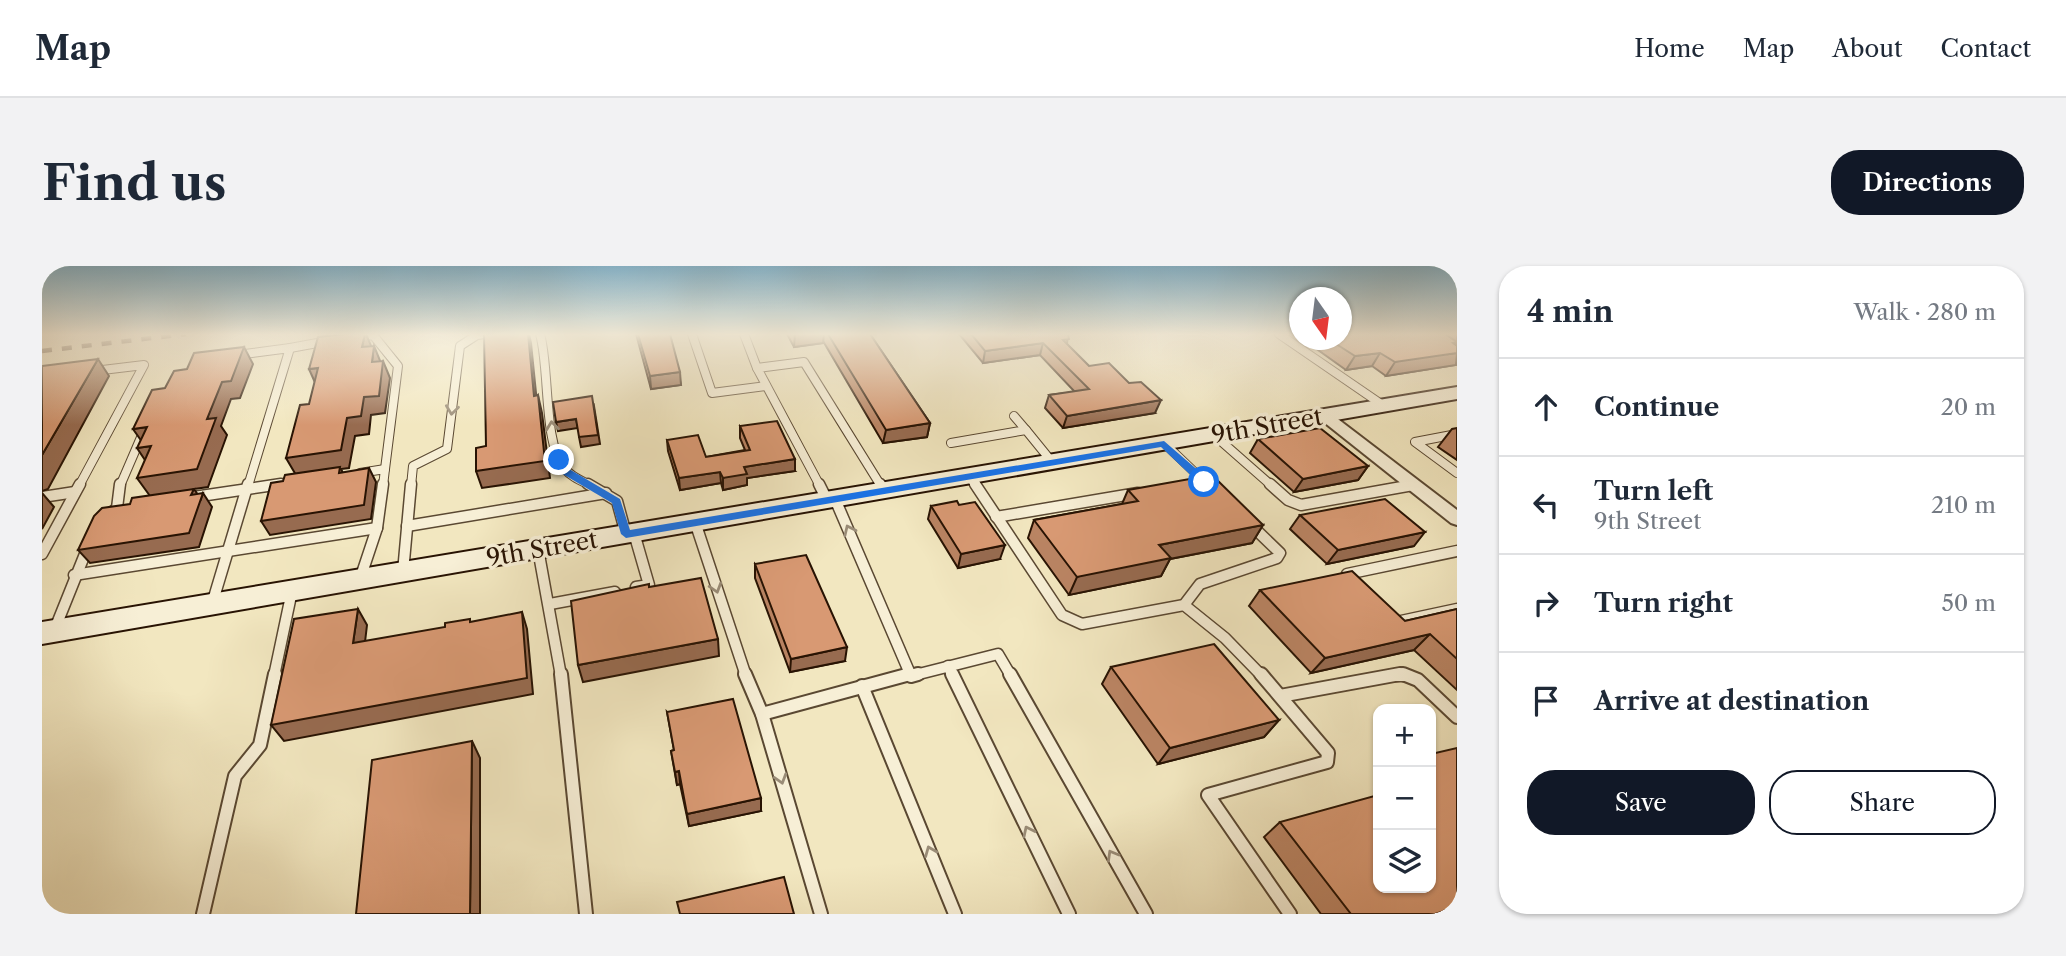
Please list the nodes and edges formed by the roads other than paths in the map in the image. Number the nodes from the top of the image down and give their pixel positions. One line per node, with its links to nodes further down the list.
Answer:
1 (285, 364): 32 (lane)
2 (397, 364): 24 (lane)
3 (458, 364): 48 (lane, one-way to 48)
4 (544, 364): 37 (lane, one-way to 4)
5 (702, 364): 12 (lane)
6 (756, 364): 10 (lane)
7 (786, 364): 10 (lane)
8 (805, 364): 34 (lane)
9 (1323, 364): 14 (lane)
10 (757, 368): 12 (lane)
11 (80, 373): 36 (lane)
12 (766, 386): 40 (lane)
13 (1457, 393): 14 (street, 9th Street)
14 (1384, 406): 16 (street, 9th Street)
15 (1014, 416): 18 (lane)
16 (1325, 416): 20 (street, 9th Street); 31 (street)
17 (149, 420): 42 (lane)
18 (1026, 430): 21 (lane); 23 (lane)
19 (1457, 434): 25 (lane)
20 (1214, 435): 22 (street, 9th Street); 31 (lane)
21 (951, 443)
22 (1164, 443): 23 (street, 9th Street); 28 (lane)
23 (1052, 462): 27 (street, 9th Street)
24 (385, 470): 26 (lane); 49 (lane)
25 (1457, 473)
26 (344, 475)
27 (969, 476): 34 (street, 9th Street); 43 (lane)
28 (1204, 482): 30 (lane); 35 (lane)
29 (288, 484): 32 (lane)
30 (1191, 484)
31 (1413, 485): 46 (street)
32 (247, 489): 39 (lane); 53 (lane)
33 (1152, 490): 43 (lane)
34 (884, 491): 40 (street, 9th Street)
35 (1214, 491)
36 (75, 492): 38 (lane); 55 (lane)
37 (607, 493): 48 (lane); 51 (lane)
38 (42, 497)
39 (182, 499)
40 (831, 500): 47 (street, 9th Street); 68 (lane, one-way to 40)
41 (130, 506): 42 (lane)
42 (117, 508): 45 (lane)
43 (996, 517): 62 (lane)
44 (1243, 519): 62 (lane)
45 (101, 520)
46 (1457, 520)
47 (695, 523): 51 (street, 9th Street); 71 (lane, one-way to 71)
48 (407, 526): 56 (lane)
49 (377, 528): 53 (lane); 59 (lane)
50 (96, 531): 58 (lane)
51 (630, 534): 52 (street, 9th Street); 61 (lane)
52 (538, 550): 56 (street, 9th Street); 61 (lane)
53 (228, 551): 58 (lane); 63 (lane)
54 (1457, 551): 57 (lane)
55 (42, 554)
56 (403, 572): 59 (street, 9th Street)
57 (1347, 574)
58 (74, 575): 66 (lane)
59 (360, 579): 60 (street, 9th Street)
60 (292, 591): 63 (street, 9th Street); 73 (lane)
61 (550, 604): 74 (lane)
62 (1184, 604): 70 (lane)
63 (212, 605): 66 (street, 9th Street)
64 (1457, 609): 65 (lane)
65 (1401, 621)
66 (48, 632)
67 (948, 666): 68 (lane); 77 (lane, one-way to 67); 78 (lane, one-way to 67)
68 (911, 676): 69 (lane)
69 (862, 685): 71 (lane); 76 (lane, one-way to 69)
70 (1280, 696): 72 (lane); 79 (lane)
71 (762, 714): 75 (lane, one-way to 75)
72 (1457, 717)
73 (203, 914)
74 (586, 914)
75 (821, 914)
76 (955, 914)
77 (1069, 914)
78 (1146, 914)
79 (1290, 914)

